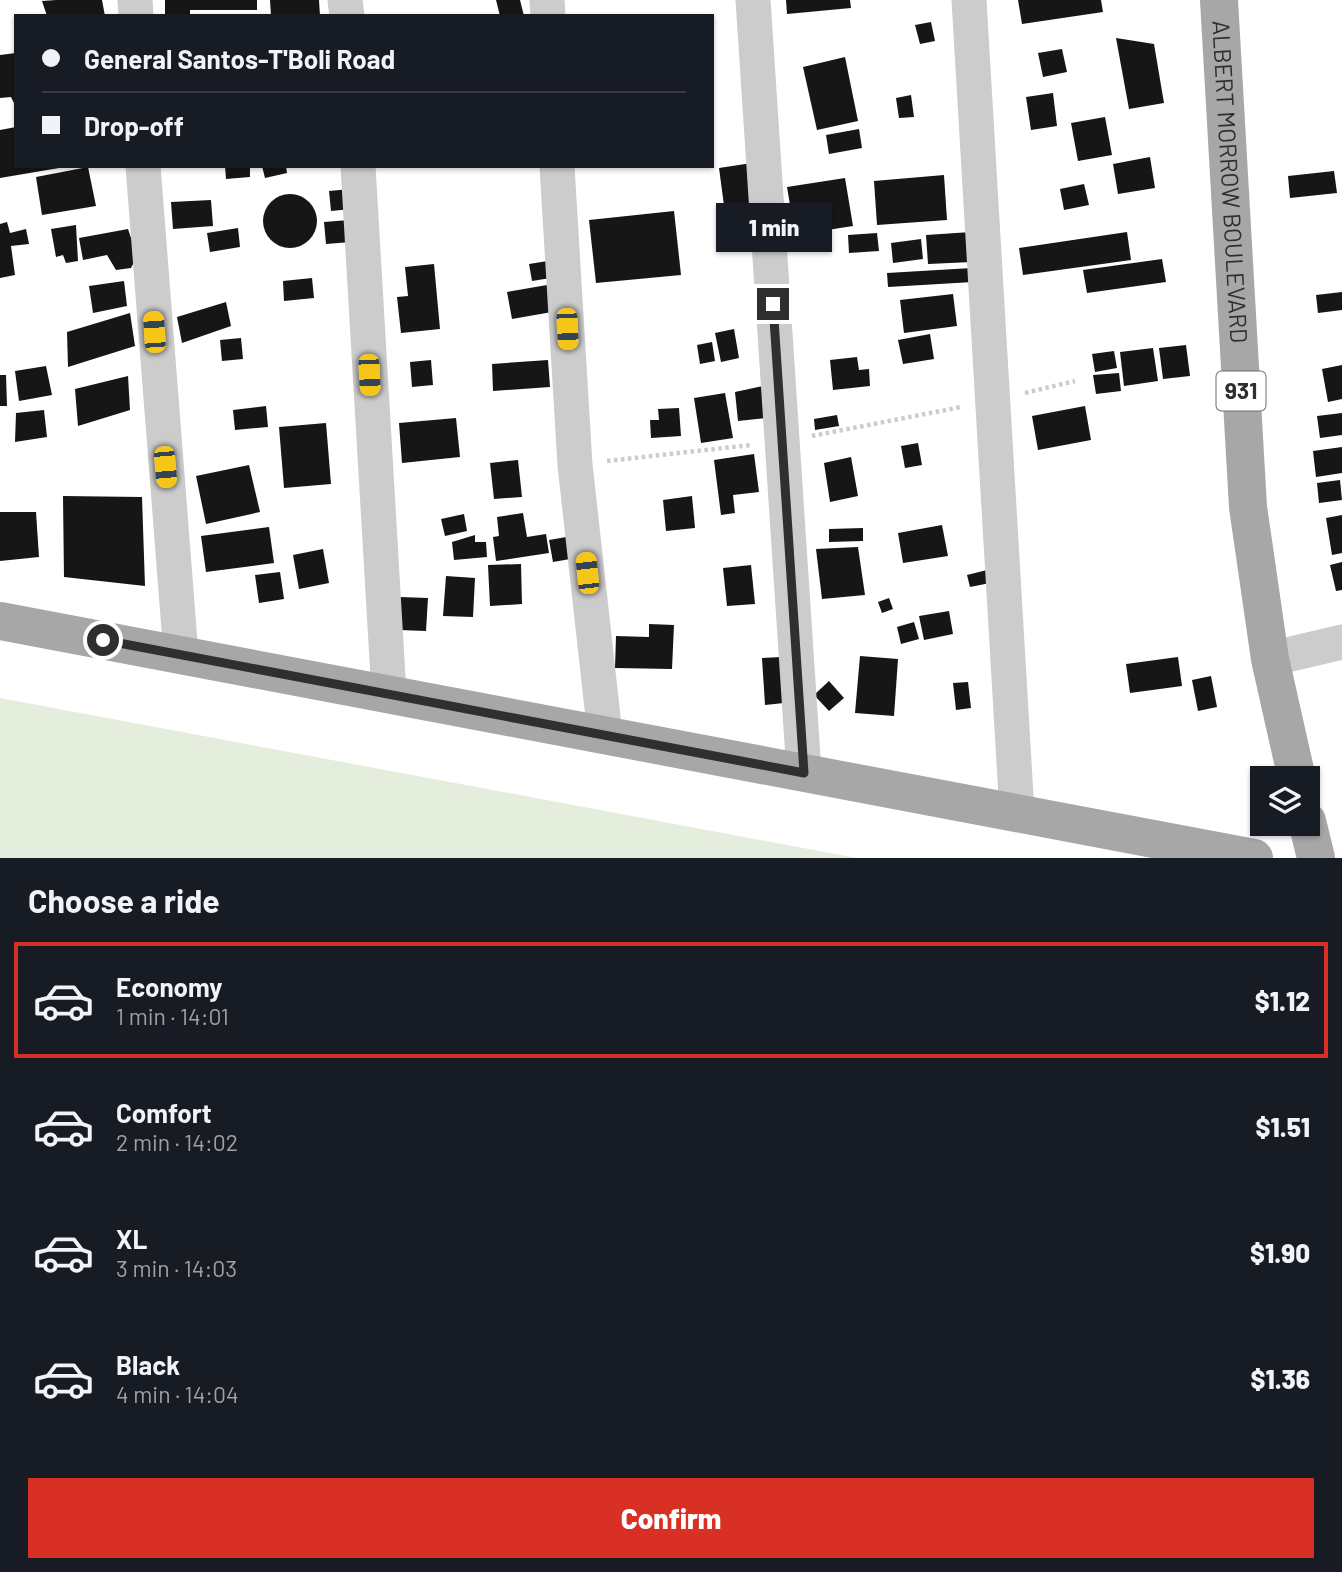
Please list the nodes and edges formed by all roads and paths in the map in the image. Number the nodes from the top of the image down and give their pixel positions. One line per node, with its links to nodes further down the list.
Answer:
1 (753, 0): 9 (street)
2 (969, 0): 8 (street)
3 (1219, 0): 14 (main road, ALBERT MORROW BOULEVARD / 931)
4 (143, 168): 13 (street)
5 (358, 168): 15 (street)
6 (557, 168): 10 (street)
7 (1075, 381): 8 (path)
8 (993, 401): 9 (path); 19 (street)
9 (782, 442): 10 (path); 18 (street)
10 (575, 465): 16 (street)
11 (0, 621): 13 (main road)
12 (1342, 642): 14 (street)
13 (180, 655): 15 (main road)
14 (1270, 659): 17 (main road, ALBERT MORROW BOULEVARD / 931)
15 (389, 694): 16 (main road)
16 (605, 735): 18 (main road)
17 (1294, 766)
18 (804, 773): 19 (main road)
19 (1017, 813): 21 (main road)
20 (1311, 836): 22 (main road)
21 (1254, 858)
22 (1316, 858)

